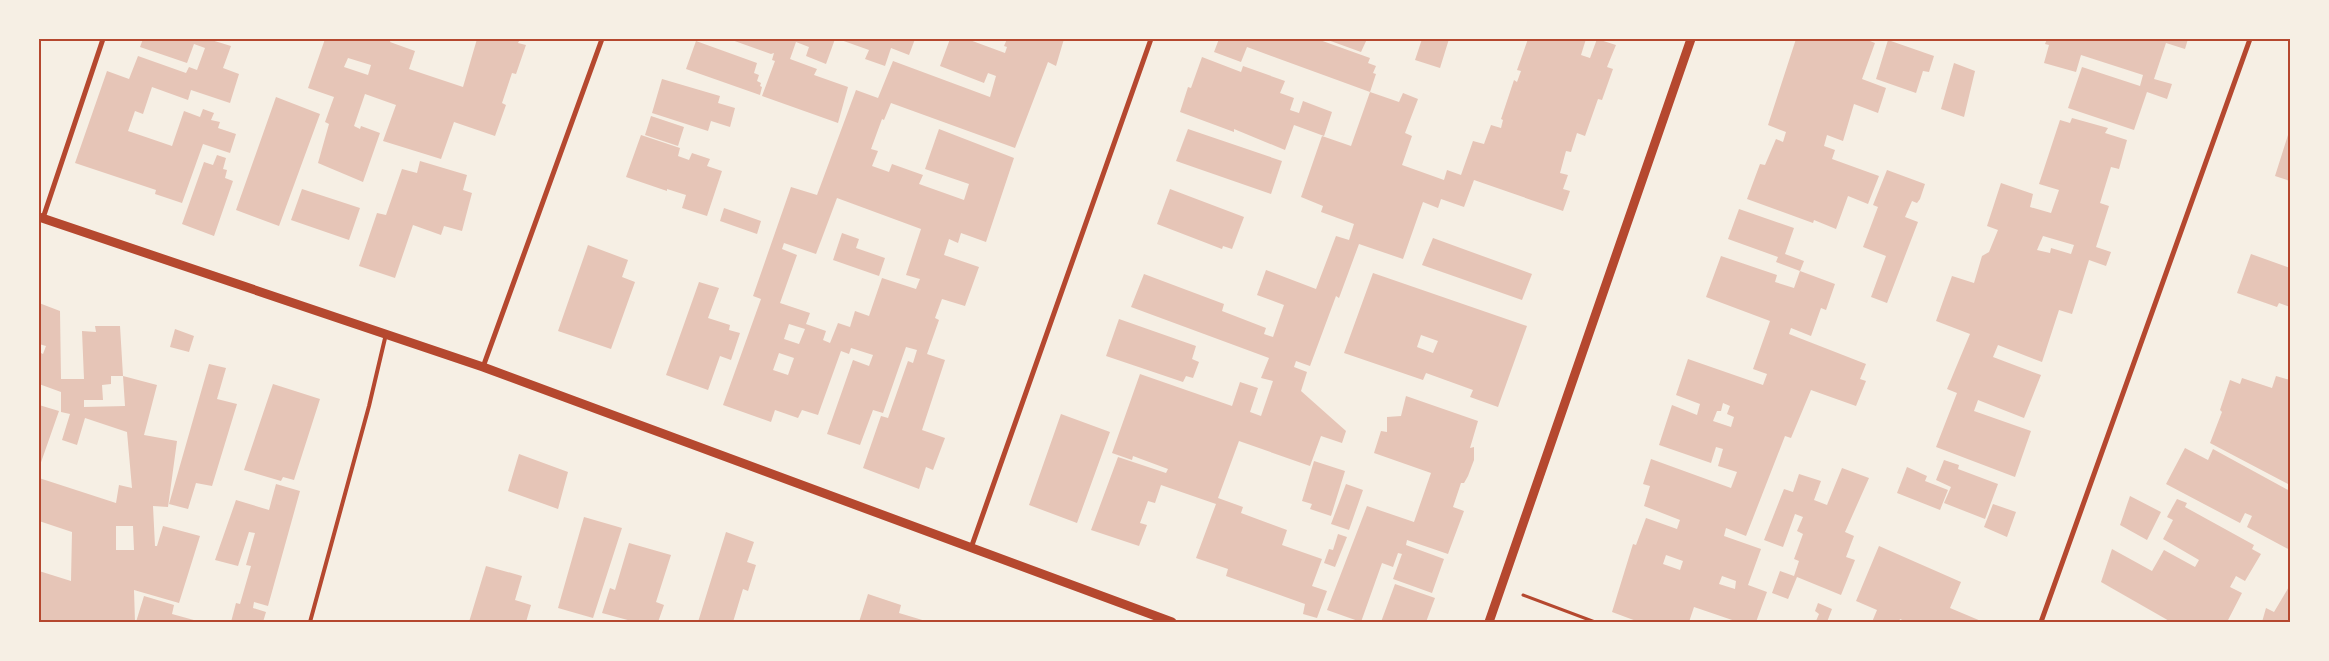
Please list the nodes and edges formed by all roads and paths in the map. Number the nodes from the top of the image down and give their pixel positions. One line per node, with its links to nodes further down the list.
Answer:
1 (103, 39): 6 (street)
2 (602, 39): 8 (street)
3 (1150, 39): 9 (street)
4 (1691, 39): 10 (street)
5 (2250, 39): 15 (street)
6 (41, 218): 7 (street)
7 (386, 334): 8 (street); 11 (lane)
8 (483, 367): 9 (street)
9 (971, 548): 12 (street)
10 (1502, 586): 13 (street); 14 (path)
11 (310, 622)
12 (1172, 622)
13 (1489, 622)
14 (1595, 622)
15 (2040, 622)

